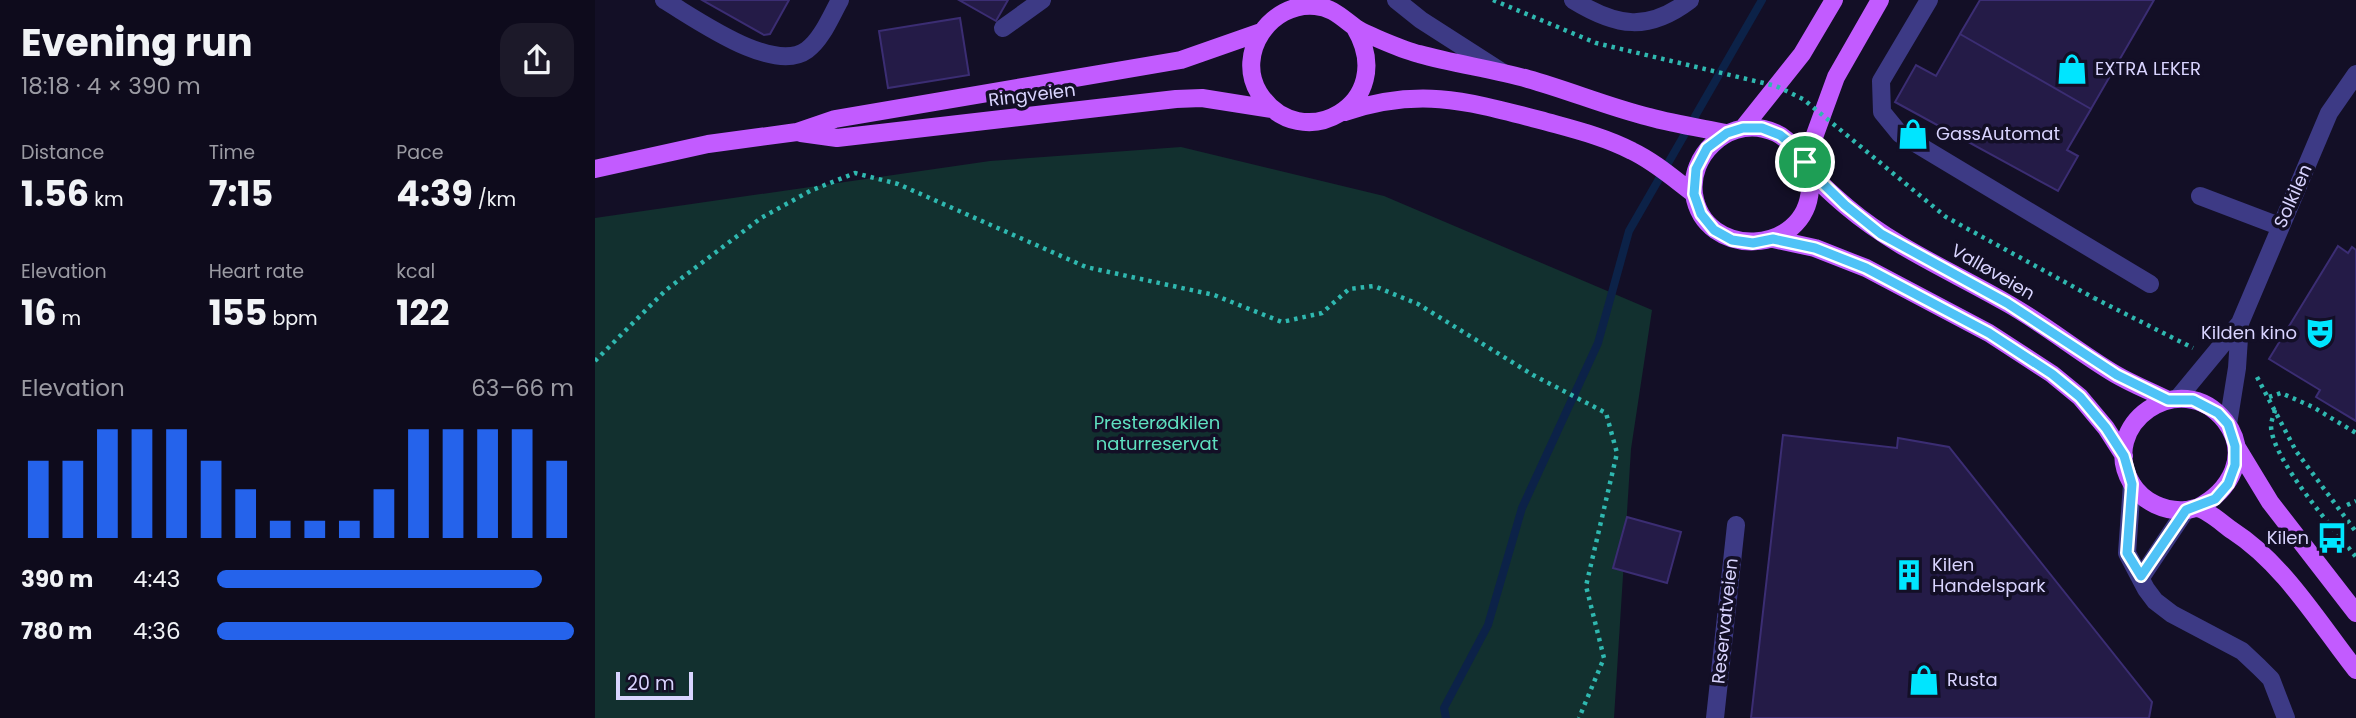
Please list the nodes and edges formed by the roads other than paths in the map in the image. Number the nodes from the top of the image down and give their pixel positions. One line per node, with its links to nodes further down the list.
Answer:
1 (664, 0): 2 (street)
2 (840, 0)
3 (1042, 0): 13 (street)
4 (1339, 0): 12 (main road)
5 (1396, 0): 15 (street)
6 (1573, 0): 7 (street)
7 (1690, 0)
8 (1835, 0): 19 (main road)
9 (1880, 0): 21 (main road)
10 (1929, 0): 27 (street)
11 (1277, 8): 12 (main road, Ringveien); 14 (main road, Ringveien)
12 (1353, 25): 15 (main road, Ringveien); 18 (main road)
13 (1003, 28)
14 (1261, 32): 17 (main road, Ringveien); 20 (main road, Ringveien)
15 (1502, 72): 19 (main road, Valløveien)
16 (2356, 74): 25 (street, Solkilen)
17 (1272, 108): 18 (main road, Ringveien); 20 (main road, Ringveien)
18 (1339, 115): 23 (main road)
19 (1735, 131): 21 (main road, Valløveien); 23 (main road)
20 (797, 132): 22 (main road, Ringveien)
21 (1806, 165): 26 (main road); 29 (main road, Valløveien)
22 (595, 169)
23 (1694, 194): 26 (main road)
24 (2200, 195): 25 (street)
25 (2279, 226): 28 (street, Solkilen)
26 (1773, 239): 32 (main road)
27 (2150, 284)
28 (2240, 323): 29 (street, Solkilen); 30 (street, Solkilen)
29 (2173, 399): 30 (main road, Valløveien); 32 (main road)
30 (2228, 424): 31 (main road)
31 (2235, 446): 34 (main road); 37 (main road)
32 (2124, 456): 33 (main road)
33 (2132, 484): 34 (main road); 36 (street)
34 (2192, 509): 36 (street); 38 (main road)
35 (1736, 525): 39 (street, Reservatveien)
36 (2141, 576): 40 (street)
37 (2356, 613)
38 (2356, 670)
39 (1714, 718)
40 (2286, 718)

